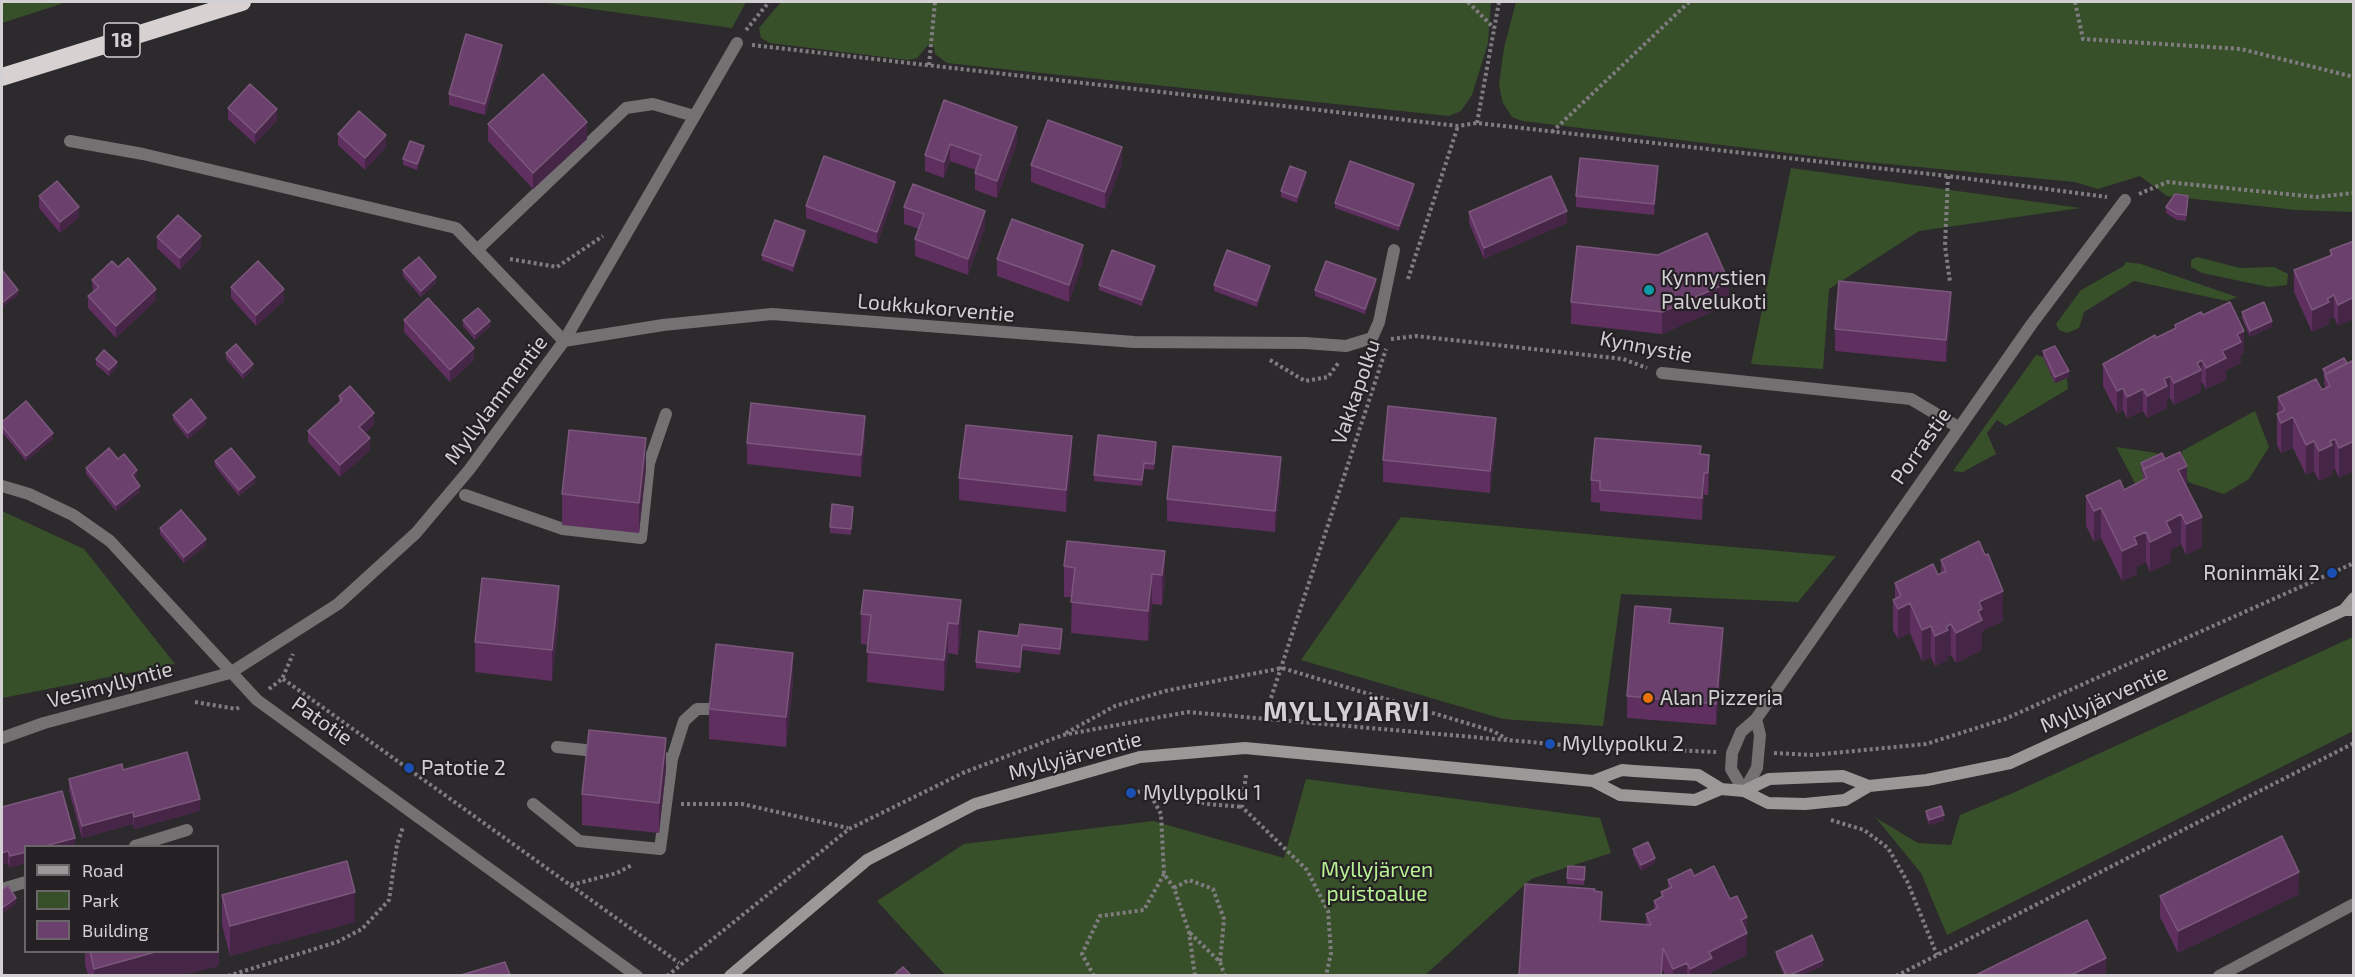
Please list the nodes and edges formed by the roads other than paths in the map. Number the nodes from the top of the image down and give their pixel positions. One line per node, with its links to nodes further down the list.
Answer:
1 (242, 2): 3 (highway, 18)
2 (736, 43): 4 (street)
3 (2, 77)
4 (694, 116): 7 (street); 9 (street)
5 (70, 141): 7 (street, Myllylammentie)
6 (2125, 201): 12 (street, Porrastie)
7 (480, 248): 9 (street, Myllylammentie)
8 (1394, 250): 9 (street, Loukkukorventie)
9 (564, 341): 17 (street, Myllylammentie)
10 (1662, 373): 12 (street, Kynnystie)
11 (666, 414): 14 (street)
12 (1958, 427): 19 (street, Porrastie)
13 (2, 486): 17 (street, Patotie)
14 (465, 495)
15 (2354, 598): 16 (main road, Myllyjärventie)
16 (2349, 610): 26 (main road, Myllyjärventie)
17 (230, 673): 20 (street, Vesimyllyntie); 35 (street, Patotie)
18 (710, 710): 24 (street)
19 (1756, 719): 28 (street); 28 (street, Porrastie)
20 (2, 738)
21 (557, 747): 22 (street)
22 (615, 753)
23 (638, 755): 24 (street)
24 (672, 759): 29 (street)
25 (1593, 781): 27 (main road, Myllyjärventie); 27 (main road, Myllyjärventie); 36 (main road, Myllyjärventie)
26 (1869, 786): 28 (main road, Myllyjärventie); 28 (main road, Myllyjärventie)
27 (1721, 789): 28 (main road, Myllyjärventie)
28 (1744, 790)
29 (533, 804)
30 (187, 830): 31 (street)
31 (138, 845)
32 (24, 883): 33 (street)
33 (2, 889)
34 (2354, 904): 37 (street)
35 (637, 975)
36 (730, 975)
37 (2219, 975)

